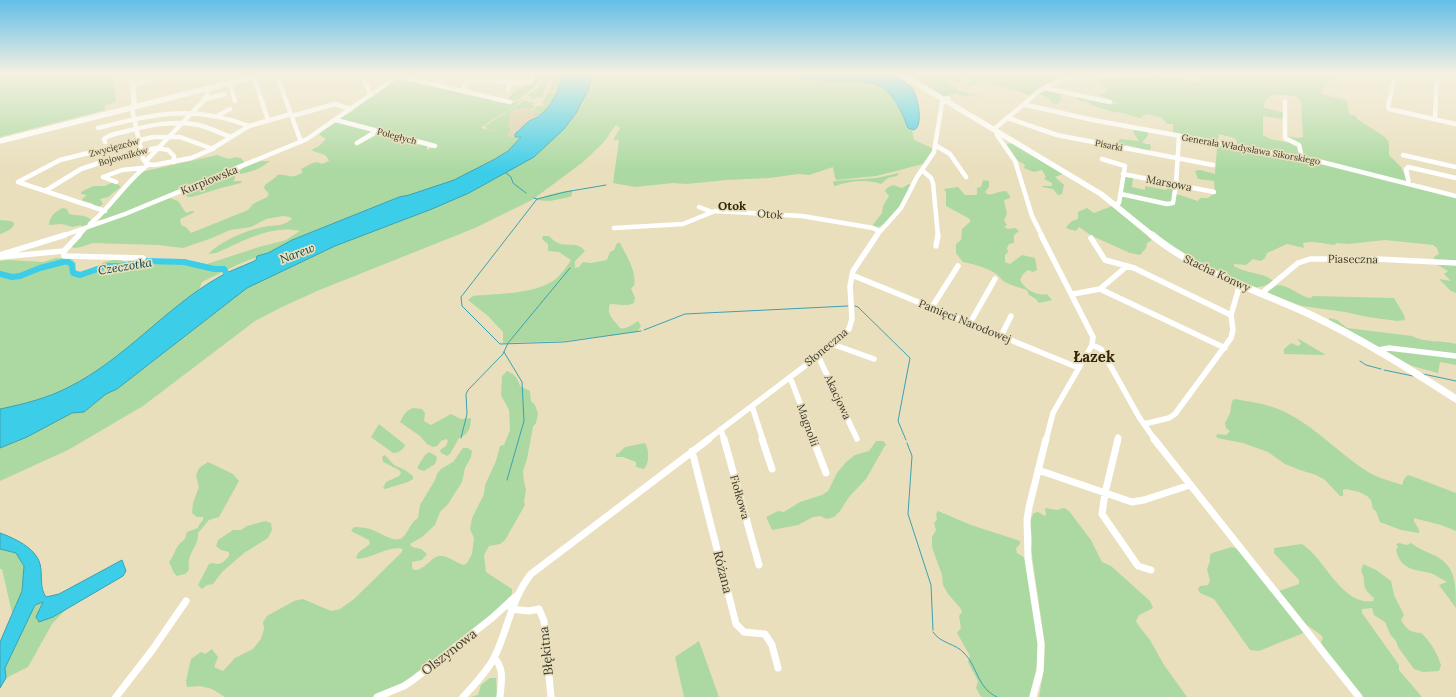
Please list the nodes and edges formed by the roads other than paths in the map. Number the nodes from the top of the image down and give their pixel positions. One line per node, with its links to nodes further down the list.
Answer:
1 (1023, 105): 22 (street)
2 (142, 106): 16 (main road)
3 (142, 106): 16 (main road)
4 (198, 106): 19 (street)
5 (263, 106): 25 (street)
6 (288, 106): 21 (street)
7 (329, 106): 21 (street)
8 (340, 106): 18 (street)
9 (356, 106): 18 (street, Kurpiowska)
10 (942, 106): 44 (street, Słoneczna)
11 (953, 106): 32 (main road, Stacha Konwy)
12 (1025, 106): 35 (street, Generała Władysława Sikorskiego)
13 (1285, 106): 50 (street)
14 (1388, 106): 24 (street)
15 (1436, 106): 24 (street)
16 (132, 108): 23 (street); 39 (main road)
17 (230, 108): 20 (street)
18 (351, 109): 26 (street, Kurpiowska)
19 (192, 112): 20 (street); 23 (street); 27 (street)
20 (219, 115): 29 (street)
21 (292, 115): 25 (street); 41 (street)
22 (1008, 118): 32 (street); 51 (street, Pisarki)
23 (134, 119): 30 (street); 31 (street)
24 (1435, 119): 28 (street)
25 (268, 120): 29 (street)
26 (336, 120): 33 (street, Poległych); 41 (street, Kurpiowska)
27 (182, 123): 31 (street); 34 (street); 36 (street)
28 (1456, 124)
29 (249, 126): 36 (street)
30 (98, 128)
31 (136, 129): 37 (street); 40 (street)
32 (995, 130): 38 (main road, Stacha Konwy); 43 (street)
33 (377, 131): 42 (street); 45 (street, Poległych)
34 (170, 136): 37 (street, Zwycięzców); 46 (street); 47 (street, Zwycięzców)
35 (1179, 136): 50 (street, Generała Władysława Sikorskiego); 51 (street)
36 (231, 137): 47 (street)
37 (138, 140): 48 (street); 65 (street, Zwycięzców)
38 (1012, 140): 43 (street); 69 (main road, Stacha Konwy)
39 (0, 141)
40 (105, 142)
41 (301, 142): 73 (street, Kurpiowska)
42 (357, 143)
43 (1004, 144): 89 (street)
44 (935, 145): 58 (street, Słoneczna); 60 (street)
45 (435, 146)
46 (158, 148): 48 (street, Bojowników); 53 (street, Bojowników); 54 (street)
47 (213, 148): 53 (street)
48 (141, 151): 54 (street); 65 (street, Bojowników)
49 (1403, 155): 56 (street)
50 (1300, 157): 64 (street, Generała Władysława Sikorskiego)
51 (1178, 158): 55 (street, Pisarki); 63 (street)
52 (1102, 159): 59 (street)
53 (174, 162): 54 (street)
54 (147, 163): 57 (street)
55 (1213, 165)
56 (1456, 167)
57 (142, 168): 62 (street); 71 (street)
58 (922, 170): 75 (street, Słoneczna); 77 (street)
59 (1123, 174): 63 (street, Marsowa); 67 (street)
60 (966, 177)
61 (1456, 178): 64 (street)
62 (116, 182)
63 (1176, 184): 66 (street, Marsowa); 67 (street)
64 (1409, 184): 68 (street, Generała Władysława Sikorskiego)
65 (45, 191): 71 (street)
66 (1214, 192)
67 (1120, 194): 69 (street)
68 (1456, 196)
69 (1116, 204): 86 (main road, Stacha Konwy)
70 (699, 207): 72 (street)
71 (105, 211): 73 (street)
72 (712, 212): 74 (street, Otok); 75 (street, Otok)
73 (85, 228): 78 (street); 79 (street, Kurpiowska)
74 (614, 228)
75 (879, 231): 84 (street, Słoneczna)
76 (1091, 238): 83 (street)
77 (936, 246)
78 (64, 251): 79 (street); 80 (street)
79 (0, 256)
80 (143, 258)
81 (1456, 263): 88 (street, Piaseczna)
82 (958, 266): 90 (street)
83 (1127, 266): 87 (street); 91 (street)
84 (852, 275): 90 (street, Pamięci Narodowej); 95 (street, Słoneczna)
85 (996, 279): 93 (street)
86 (1240, 284): 88 (main road, Stacha Konwy); 91 (street)
87 (1100, 289): 89 (street); 97 (street)
88 (1262, 293): 98 (main road, Stacha Konwy)
89 (1073, 294): 96 (street)
90 (932, 307): 93 (street, Pamięci Narodowej)
91 (1231, 315): 97 (street)
92 (1012, 316): 94 (street)
93 (970, 323): 94 (street, Pamięci Narodowej)
94 (1001, 336): 102 (street, Pamięci Narodowej)
95 (832, 344): 99 (street, Słoneczna); 101 (street)
96 (1092, 345): 102 (street); 106 (street)
97 (1225, 348): 106 (street)
98 (1379, 350): 100 (street); 104 (main road, Stacha Konwy)
99 (818, 356): 103 (street, Słoneczna); 109 (street, Akacjowa)
100 (1456, 356)
101 (874, 359)
102 (1079, 368): 112 (street)
103 (790, 377): 105 (street, Słoneczna); 113 (street, Magnolii)
104 (1456, 399)
105 (752, 406): 107 (street, Słoneczna); 111 (street)
106 (1144, 424): 114 (street)
107 (721, 429): 110 (street, Słoneczna); 116 (street, Fiołkowa)
108 (1118, 437): 115 (street)
109 (857, 439)
110 (692, 451): 118 (street, Słoneczna); 122 (street, Różana)
111 (772, 469)
112 (1038, 470): 115 (street); 128 (street)
113 (826, 473)
114 (1190, 485): 115 (street); 129 (street)
115 (1105, 493): 117 (street)
116 (759, 565)
117 (1151, 570)
118 (516, 597): 120 (street); 124 (street, Olszynowa)
119 (186, 600): 123 (street)
120 (512, 609): 121 (street); 127 (street, Błękitna)
121 (494, 658): 125 (street); 126 (street)
122 (778, 668)
123 (116, 697)
124 (377, 697)
125 (464, 697)
126 (500, 697)
127 (551, 697)
128 (1033, 697)
129 (1359, 697)

